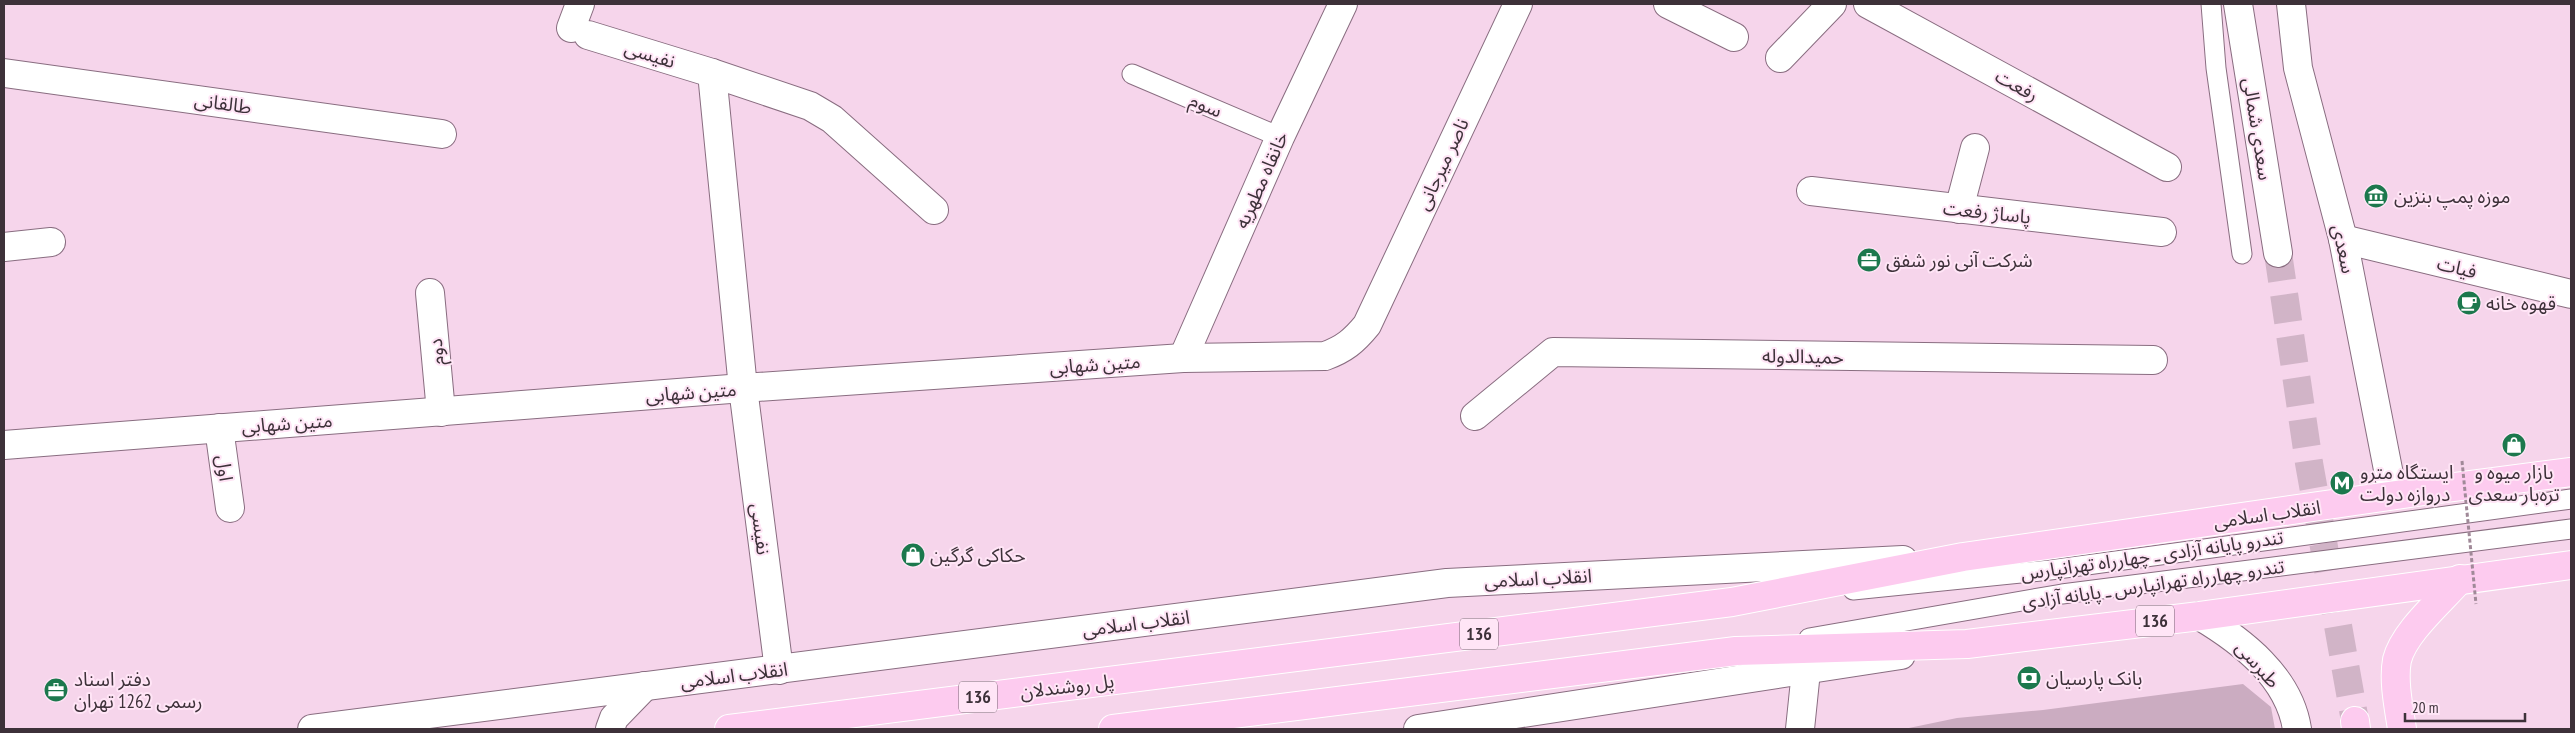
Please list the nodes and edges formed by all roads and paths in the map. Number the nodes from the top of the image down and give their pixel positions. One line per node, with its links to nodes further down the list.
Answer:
1 (1343, 4): 16 (street, خانقاه مطهریه)
2 (1518, 4): 30 (street, ناصر میرجانی)
3 (1668, 4): 10 (street)
4 (1832, 4): 11 (street)
5 (1868, 4): 18 (street, رفعت)
6 (2212, 4): 26 (lane)
7 (2238, 4): 27 (street, سعدی شمالی)
8 (2291, 4): 23 (street, سعدی)
9 (580, 22): 13 (street, نفیسی)
10 (1734, 36)
11 (1780, 58)
12 (4, 73): 15 (street, طالقانی)
13 (712, 73): 21 (street, نفیسی); 33 (street, نفیسی)
14 (1132, 74): 16 (lane, سوم)
15 (442, 134)
16 (1280, 137): 31 (street, خانقاه مطهریه)
17 (1975, 148): 20 (street)
18 (2166, 167)
19 (1811, 192): 20 (street, پاساژ رفعت)
20 (1959, 209): 22 (street, پاساژ رفعت)
21 (934, 210)
22 (2162, 232)
23 (2343, 239): 29 (street, فیات); 40 (street, سعدی)
24 (51, 242): 25 (street)
25 (4, 247)
26 (2242, 254)
27 (2278, 254)
28 (430, 293): 34 (street, دوم)
29 (2571, 294)
30 (1367, 325): 31 (street, متین شهابی)
31 (1183, 358): 33 (street, متین شهابی)
32 (2153, 360): 35 (street, حمیدالدوله)
33 (743, 388): 34 (street, متین شهابی); 53 (street, نفیسی)
34 (441, 412): 36 (street, متین شهابی)
35 (1475, 416)
36 (219, 428): 37 (street, متین شهابی); 42 (street, اول)
37 (4, 445)
38 (2462, 461): 48 (path, bridge)
39 (2571, 472): 40 (main road, انقلاب اسلامی / 136)
40 (2393, 495): 44 (main road, انقلاب اسلامی / 136)
41 (2571, 499): 47 (lane, تندرو پایانه آزادی ـ چهارراه تهرانپارس)
42 (230, 508)
43 (2571, 530): 51 (lane, تندرو چهارراه تهرانپارس ـ پایانه آزادی)
44 (1963, 557): 47 (main road, انقلاب اسلامی / 136); 53 (street, انقلاب اسلامی)
45 (2571, 564): 46 (main road, 136)
46 (2460, 579): 49 (main road, 136); 63 (main road)
47 (1732, 602): 52 (main road, انقلاب اسلامی / 136)
48 (2476, 604)
49 (2200, 616): 50 (main road, 136); 62 (street, طبرسی)
50 (1967, 644): 51 (main road, 136); 54 (street)
51 (1736, 651): 59 (main road, 136)
52 (1227, 665): 58 (main road, پل روشندلان / 136)
53 (779, 670): 55 (street, انقلاب اسلامی)
54 (1806, 671): 60 (street); 61 (street)
55 (645, 686): 56 (street, انقلاب اسلامی); 57 (street)
56 (312, 729)
57 (610, 729)
58 (729, 729)
59 (1113, 729)
60 (1418, 729)
61 (1800, 729)
62 (2297, 729)
63 (2402, 729)

